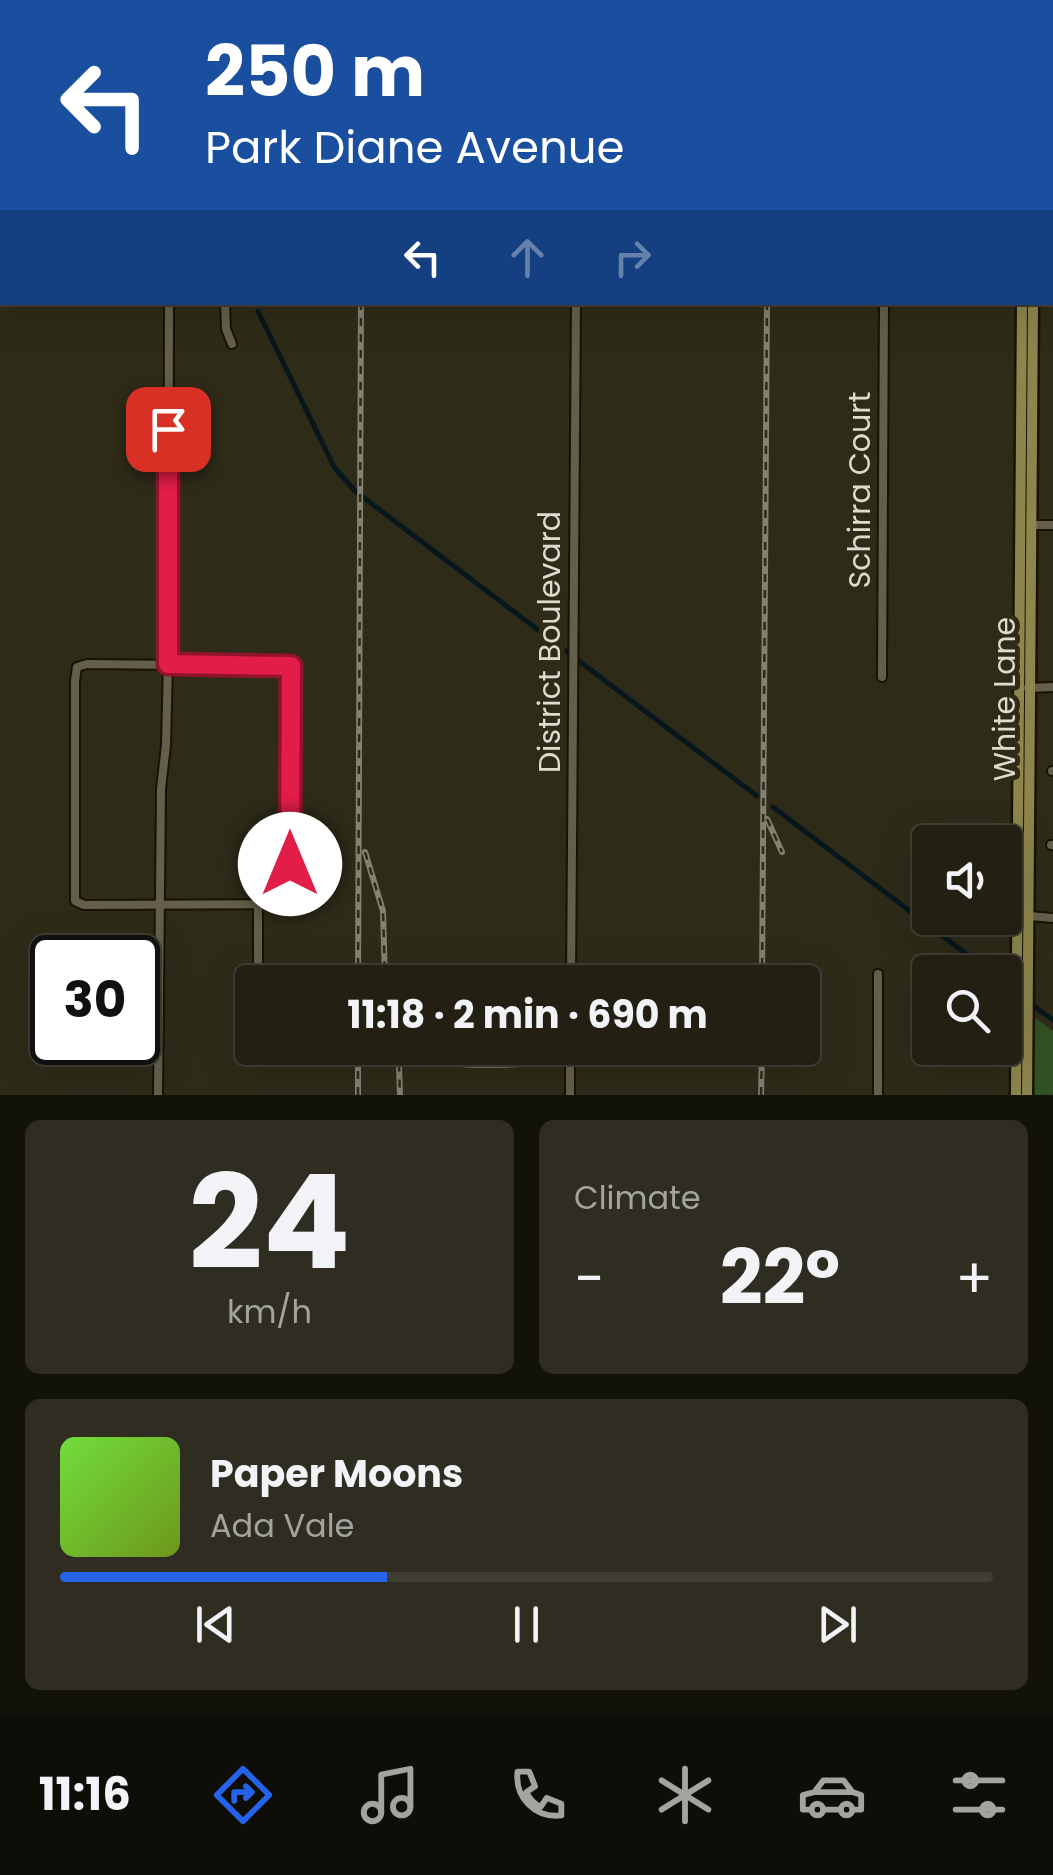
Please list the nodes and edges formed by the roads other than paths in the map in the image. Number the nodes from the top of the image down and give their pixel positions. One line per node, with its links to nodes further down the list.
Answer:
1 (169, 305): 11 (street)
2 (225, 305): 7 (street)
3 (576, 305): 23 (street, District Boulevard)
4 (884, 305): 12 (street, Schirra Court)
5 (1022, 305): 8 (main road, White Lane)
6 (1034, 305): 8 (main road, White Lane)
7 (232, 344)
8 (1027, 416): 9 (main road, White Lane); 9 (main road, White Lane)
9 (1026, 525): 10 (street); 14 (main road, White Lane); 14 (main road, White Lane)
10 (1053, 525)
11 (168, 664): 16 (street); 17 (street); 17 (street)
12 (882, 677)
13 (1053, 687): 14 (street)
14 (1025, 688): 15 (main road, White Lane); 19 (main road, White Lane)
15 (1020, 825)
16 (258, 904): 17 (street); 22 (street)
17 (160, 906): 21 (street)
18 (1022, 910): 19 (main road)
19 (1029, 916): 20 (street); 25 (main road, White Lane)
20 (1053, 918)
21 (159, 935)
22 (258, 965)
23 (571, 965)
24 (878, 974): 32 (street)
25 (1022, 979)
26 (1022, 1038): 33 (main road, White Lane)
27 (158, 1065): 30 (street)
28 (570, 1065): 31 (street)
29 (1017, 1065): 33 (main road, White Lane)
30 (158, 1095)
31 (570, 1095)
32 (878, 1095)
33 (1022, 1095)

